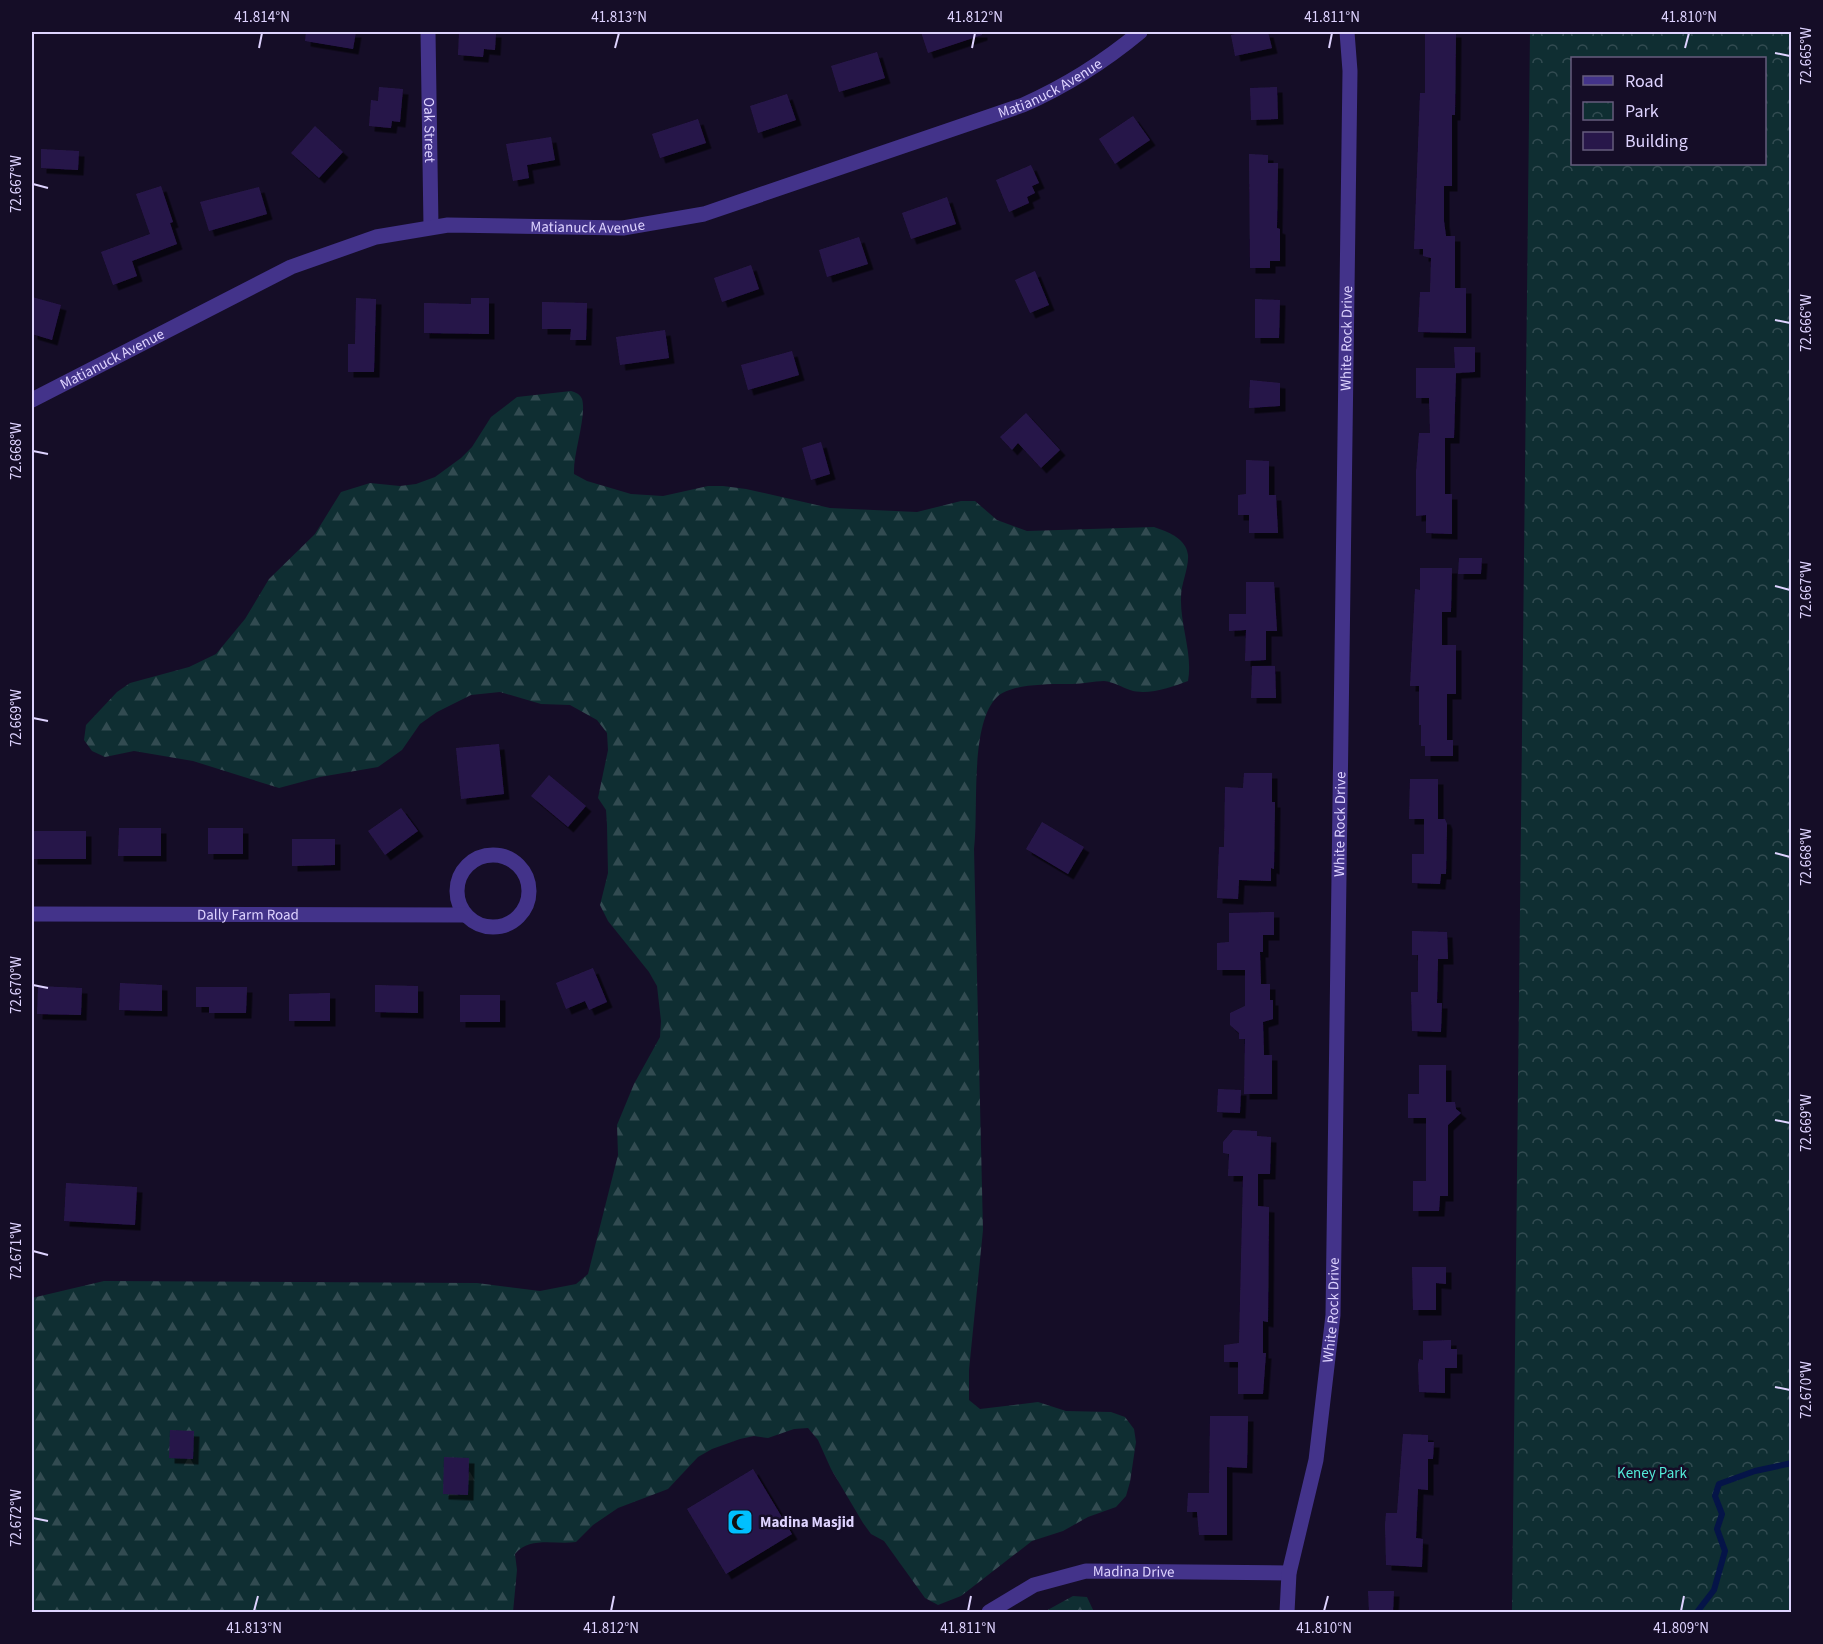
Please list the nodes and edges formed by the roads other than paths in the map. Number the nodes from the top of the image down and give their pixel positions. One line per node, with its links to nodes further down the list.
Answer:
1 (428, 32): 4 (street, Oak Street)
2 (1140, 32): 4 (street, Matianuck Avenue)
3 (1347, 32): 8 (street, White Rock Drive)
4 (431, 227): 5 (street, Matianuck Avenue)
5 (32, 399)
6 (32, 914): 7 (street, Dally Farm Road)
7 (465, 915): 7 (street, Dally Farm Road)
8 (1289, 1573): 9 (street, Madina Drive); 10 (street, White Rock Drive)
9 (989, 1612)
10 (1287, 1612)

